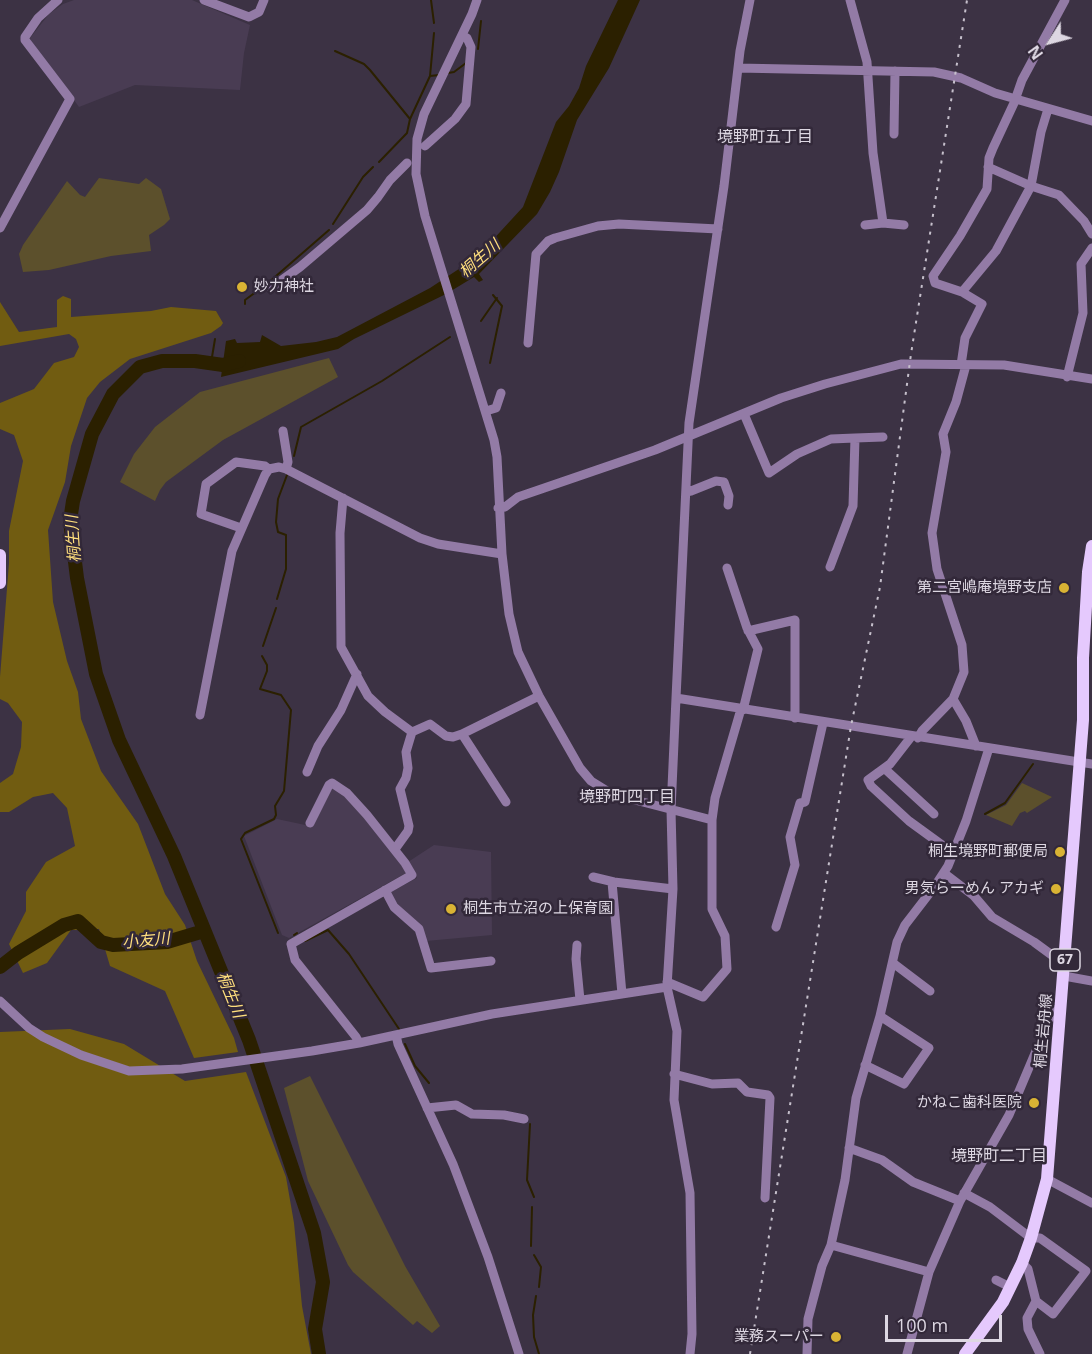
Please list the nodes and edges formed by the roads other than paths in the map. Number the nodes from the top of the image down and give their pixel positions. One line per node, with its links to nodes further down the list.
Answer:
1 (58, 0): 23 (street)
2 (204, 0): 3 (street)
3 (264, 0)
4 (477, 0): 8 (street)
5 (750, 0): 9 (street)
6 (850, 0): 10 (street)
7 (1065, 0): 12 (street)
8 (462, 35): 16 (street); 34 (street)
9 (738, 68): 10 (street); 24 (street)
10 (868, 70): 11 (street); 20 (street)
11 (895, 71): 12 (street); 15 (street)
12 (1016, 99): 13 (street); 18 (street)
13 (1048, 109): 14 (street); 19 (street)
14 (1092, 122)
15 (894, 134)
16 (425, 146)
17 (407, 164): 27 (street)
18 (988, 167): 19 (street); 28 (street)
19 (1031, 186): 25 (street); 28 (street)
20 (883, 223): 21 (street); 22 (street)
21 (865, 225)
22 (904, 225)
23 (0, 228)
24 (718, 229): 29 (street); 37 (street)
25 (1092, 234)
26 (1092, 248): 31 (street)
27 (271, 288)
28 (962, 292): 30 (street)
29 (528, 343)
30 (964, 365): 31 (street); 35 (street); 58 (street)
31 (1067, 377): 32 (street)
32 (1092, 380)
33 (501, 393): 34 (street)
34 (486, 411): 45 (street)
35 (744, 414): 37 (street); 39 (street)
36 (283, 431): 40 (street)
37 (689, 436): 42 (street); 45 (street)
38 (883, 437): 39 (street)
39 (855, 438): 51 (street)
40 (286, 469): 41 (street); 43 (street)
41 (269, 470): 46 (street); 46 (street)
42 (686, 492): 44 (street); 57 (street)
43 (343, 498): 48 (street); 55 (street)
44 (728, 505)
45 (498, 508): 48 (street)
46 (241, 528): 61 (street)
47 (1092, 546): 52 (main road, 桐生岩舟線 / 67)
48 (502, 554): 56 (street)
49 (0, 555): 53 (main road)
50 (727, 567): 54 (street)
51 (830, 567)
52 (1090, 572): 63 (main road, 桐生岩舟線 / 67)
53 (0, 583)
54 (748, 631): 60 (street); 62 (street)
55 (357, 675): 65 (street); 72 (street)
56 (539, 696): 66 (street); 74 (street)
57 (676, 698): 60 (street); 74 (street)
58 (953, 699): 67 (street); 68 (street)
59 (1092, 706): 63 (street)
60 (742, 710): 62 (street); 76 (street)
61 (200, 715)
62 (795, 718): 64 (street)
63 (1083, 720): 70 (main road, 桐生岩舟線 / 67)
64 (823, 723): 67 (street); 85 (street)
65 (412, 732): 66 (street); 78 (street)
66 (462, 734): 73 (street)
67 (915, 737): 68 (street); 71 (street)
68 (976, 746): 69 (street)
69 (990, 748): 70 (street); 79 (street)
70 (1086, 763): 89 (main road, 桐生岩舟線 / 67)
71 (885, 769): 75 (street); 79 (street)
72 (307, 772)
73 (506, 802)
74 (672, 810): 76 (street); 83 (street)
75 (934, 814)
76 (712, 820): 91 (street)
77 (310, 823): 78 (street)
78 (395, 849): 84 (street)
79 (953, 853): 80 (street)
80 (944, 873): 88 (street); 89 (street)
81 (593, 877): 82 (street)
82 (612, 882): 83 (street); 93 (street)
83 (674, 889): 91 (street)
84 (385, 890): 87 (street); 99 (street)
85 (776, 927)
86 (577, 945): 94 (street)
87 (491, 961)
88 (893, 963): 92 (street); 97 (street)
89 (1064, 970): 90 (street); 96 (main road, 桐生岩舟線 / 67)
90 (1092, 981)
91 (667, 984): 93 (street); 101 (street)
92 (930, 991)
93 (622, 994): 94 (street)
94 (580, 1000): 98 (street)
95 (0, 1001): 99 (street)
96 (1061, 1005): 105 (main road, 桐生岩舟線 / 67); 106 (street)
97 (880, 1016): 100 (street); 100 (street)
98 (396, 1035): 99 (street); 102 (street)
99 (359, 1043)
100 (865, 1065): 104 (street)
101 (674, 1074): 107 (street); 117 (street)
102 (427, 1108): 103 (street); 116 (street)
103 (524, 1119)
104 (849, 1148): 106 (street); 110 (street)
105 (1047, 1179): 108 (street); 109 (main road, 桐生岩舟線 / 67)
106 (962, 1197): 109 (street); 112 (street)
107 (765, 1198)
108 (1092, 1203)
109 (1031, 1238): 111 (main road, 桐生岩舟線 / 67); 115 (street)
110 (831, 1245): 112 (street); 118 (street)
111 (1022, 1263): 114 (main road, 桐生岩舟線 / 67); 115 (street)
112 (929, 1272): 119 (street)
113 (996, 1280): 114 (street)
114 (1010, 1287): 120 (main road, 桐生岩舟線 / 67)
115 (1036, 1301): 121 (street)
116 (519, 1354)
117 (690, 1354)
118 (807, 1354)
119 (907, 1354)
120 (965, 1354)
121 (1040, 1354)

